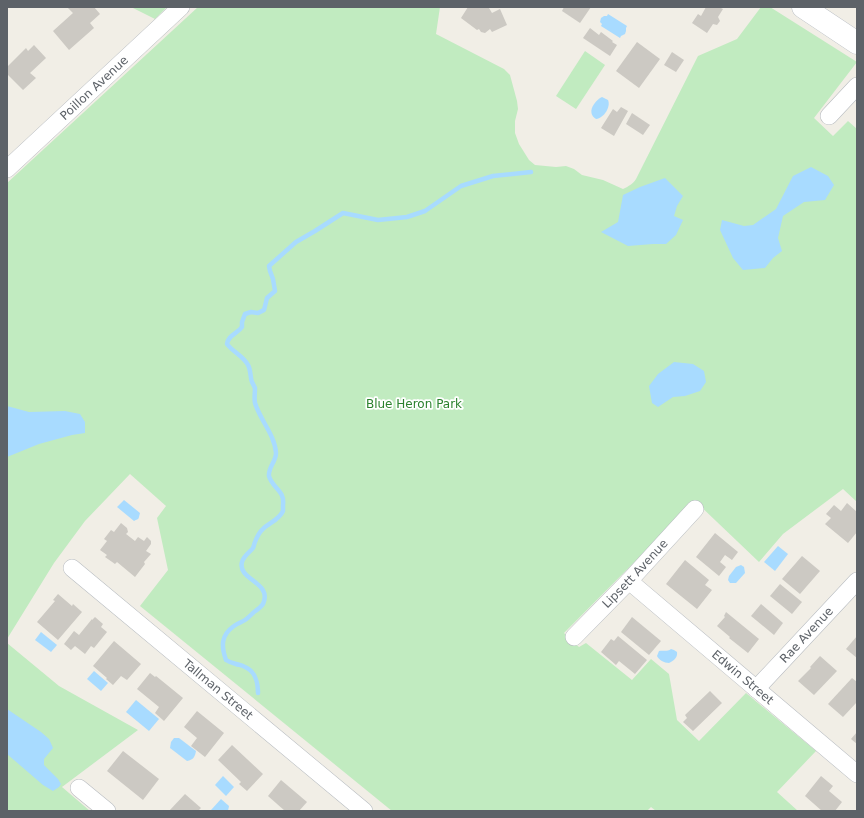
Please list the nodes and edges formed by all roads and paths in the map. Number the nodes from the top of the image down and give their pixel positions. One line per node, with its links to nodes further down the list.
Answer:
1 (182, 7): 6 (street, Poillon Avenue)
2 (802, 7): 3 (main road)
3 (857, 43)
4 (857, 86): 5 (street)
5 (829, 116)
6 (7, 169)
7 (695, 509): 9 (street, Lipsett Avenue)
8 (72, 568): 16 (street, Tallman Street)
9 (629, 581): 11 (street, Lipsett Avenue); 12 (street, Edwin Street)
10 (857, 581): 12 (street, Rae Avenue)
11 (574, 638)
12 (756, 689): 13 (street, Edwin Street)
13 (857, 774)
14 (79, 788): 15 (street)
15 (107, 811)
16 (364, 811)

